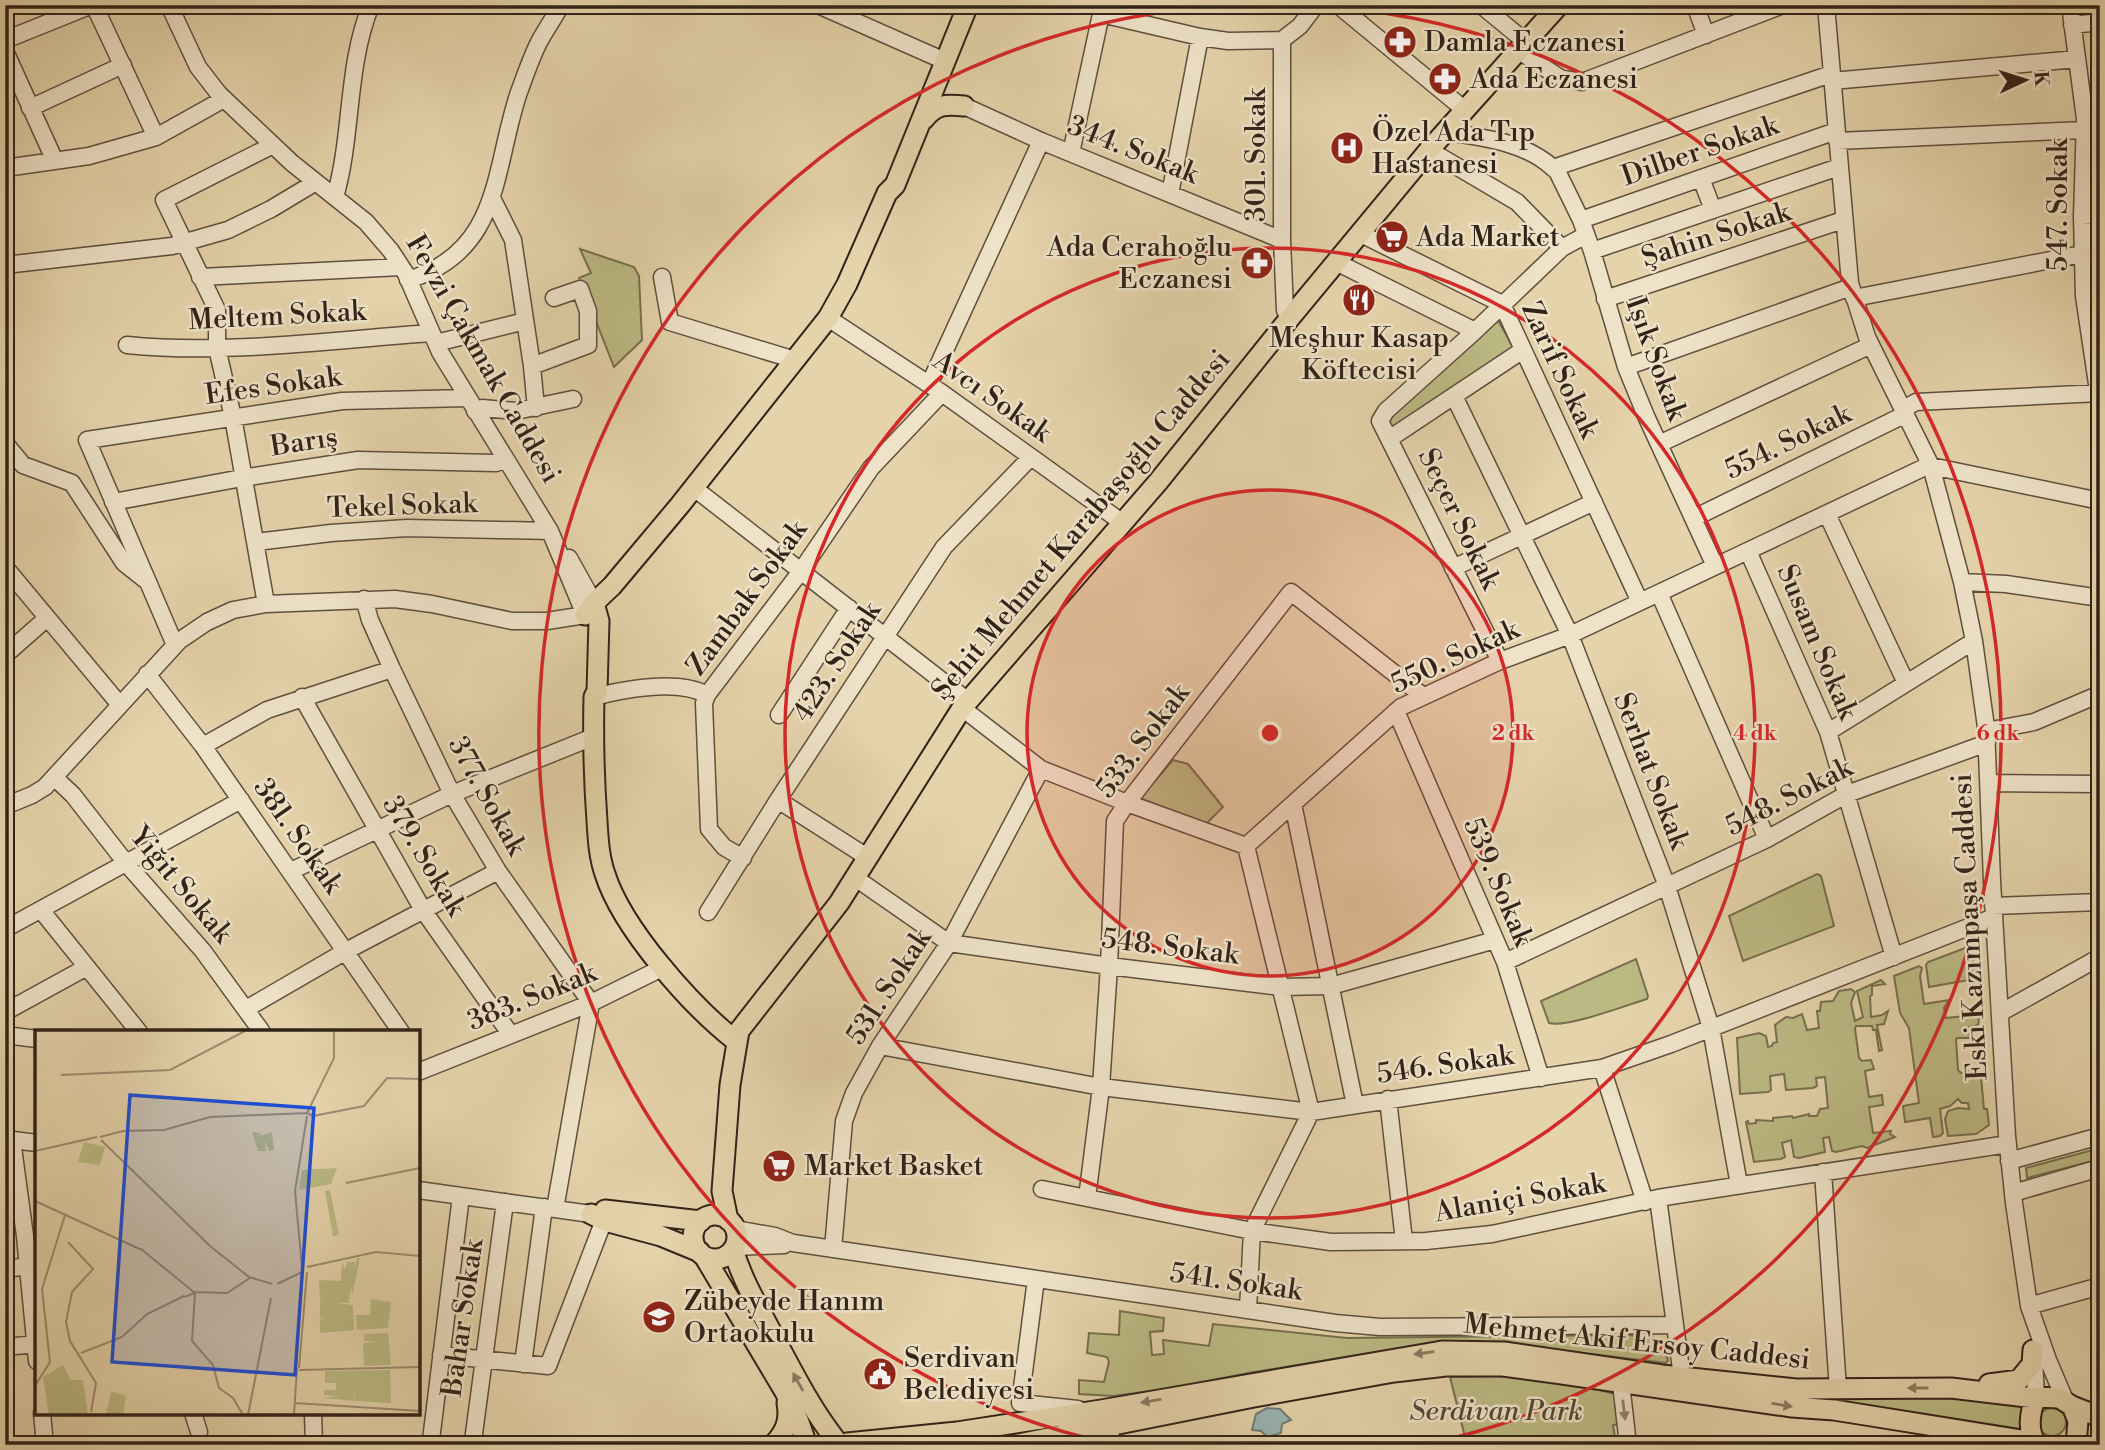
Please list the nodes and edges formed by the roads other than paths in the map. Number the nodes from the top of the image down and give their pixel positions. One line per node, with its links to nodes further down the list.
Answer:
1 (93, 5): 20 (street); 26 (street)
2 (169, 5): 29 (street, Fevzi Çakmak Caddesi)
3 (371, 5): 50 (street)
4 (561, 5): 51 (street)
5 (818, 5): 24 (street)
6 (960, 5): 24 (main road)
7 (968, 5): 28 (main road)
8 (1316, 5): 21 (street)
9 (1338, 5): 32 (street)
10 (1481, 5): 22 (street)
11 (1559, 5): 22 (main road, Şehit Mehmet Karabaşoğlu Caddesi)
12 (1695, 5): 18 (street)
13 (1783, 5): 18 (street)
14 (1826, 5): 27 (street, Eski Kazımpaşa Caddesi)
15 (2070, 5): 17 (street, 547. Sokak)
16 (2100, 22): 17 (street)
17 (2072, 25): 25 (street, 547. Sokak)
18 (1706, 35): 22 (street)
19 (1200, 37): 21 (street); 41 (street); 49 (street)
20 (5, 40)
21 (1282, 40): 58 (street, 301. Sokak)
22 (1522, 46): 32 (main road, Şehit Mehmet Karabaşoğlu Caddesi)
23 (5, 51): 31 (street)
24 (938, 58): 28 (main road)
25 (2077, 59): 27 (street); 33 (street, 547. Sokak)
26 (122, 65): 31 (street); 35 (street)
27 (1832, 78): 36 (street, Eski Kazımpaşa Caddesi); 43 (street)
28 (928, 91): 30 (main road); 38 (main road); 48 (main road)
29 (224, 99): 35 (street); 39 (street, Fevzi Çakmak Caddesi)
30 (964, 106): 37 (street, 344. Sokak); 38 (main road)
31 (30, 108): 42 (street)
32 (1465, 110): 34 (main road, Şehit Mehmet Karabaşoğlu Caddesi)
33 (2090, 122): 36 (street, Dilber Sokak); 54 (street, 547. Sokak)
34 (1446, 132): 40 (main road, Şehit Mehmet Karabaşoğlu Caddesi); 43 (street)
35 (156, 136): 42 (street)
36 (1837, 136): 44 (street, Eski Kazımpaşa Caddesi); 46 (street, Dilber Sokak)
37 (1041, 141): 41 (street, 344. Sokak); 84 (street, Zambak Sokak)
38 (913, 142): 48 (main road)
39 (273, 145): 47 (street, Fevzi Çakmak Caddesi); 59 (street)
40 (1429, 150): 57 (main road, Şehit Mehmet Karabaşoğlu Caddesi); 60 (street)
41 (1071, 153): 49 (street, 344. Sokak)
42 (55, 161): 45 (street)
43 (1553, 167): 56 (street, Işık Sokak)
44 (1839, 167): 52 (street); 55 (street, Eski Kazımpaşa Caddesi)
45 (5, 168)
46 (1701, 178): 52 (street); 56 (street, Dilber Sokak)
47 (316, 182): 50 (street, Fevzi Çakmak Caddesi); 59 (street)
48 (887, 194): 72 (main road)
49 (1170, 194): 58 (street, 344. Sokak)
50 (335, 197): 65 (street, Fevzi Çakmak Caddesi)
51 (493, 200): 65 (street); 74 (street)
52 (1713, 210): 61 (street)
53 (2100, 215): 54 (street)
54 (2082, 216): 62 (street, 547. Sokak)
55 (1843, 220): 68 (street, Eski Kazımpaşa Caddesi); 70 (street, Şahin Sokak)
56 (1583, 227): 60 (street, Dilber Sokak); 61 (street, Işık Sokak)
57 (1359, 233): 63 (main road, Şehit Mehmet Karabaşoğlu Caddesi); 71 (street, Zarif Sokak)
58 (1282, 240): 73 (street, 301. Sokak)
59 (183, 242): 64 (street); 67 (street)
60 (1562, 248): 71 (street, Dilber Sokak)
61 (1592, 251): 70 (street, Işık Sokak)
62 (2082, 254): 68 (street); 86 (street, 547. Sokak)
63 (1336, 262): 73 (main road, Şehit Mehmet Karabaşoğlu Caddesi); 75 (street)
64 (5, 265)
65 (405, 273): 67 (street); 76 (street, Fevzi Çakmak Caddesi)
66 (662, 276): 81 (street)
67 (200, 277): 79 (street)
68 (1852, 293): 78 (street, Eski Kazımpaşa Caddesi); 83 (street)
69 (554, 298): 82 (street)
70 (1605, 299): 83 (street, Işık Sokak)
71 (1502, 304): 75 (street, Dilber Sokak); 80 (street, Zarif Sokak)
72 (828, 318): 81 (main road); 84 (street, Avcı Sokak)
73 (1289, 318): 106 (main road, Şehit Mehmet Karabaşoğlu Caddesi)
74 (525, 321): 76 (street, Meltem Sokak); 82 (street)
75 (1475, 331): 92 (street, Dilber Sokak)
76 (433, 338): 79 (street, Meltem Sokak); 88 (street, Fevzi Çakmak Caddesi)
77 (127, 345): 79 (street, Meltem Sokak)
78 (1871, 345): 90 (street, Eski Kazımpaşa Caddesi); 95 (street)
79 (217, 348): 91 (street)
80 (1523, 350): 85 (street); 103 (street, Zarif Sokak)
81 (795, 360): 100 (main road)
82 (532, 366): 89 (street)
83 (1626, 367): 95 (street, Işık Sokak)
84 (935, 389): 96 (street, Avcı Sokak); 114 (street, Zambak Sokak)
85 (1454, 396): 93 (street); 108 (street, Serhat Sokak)
86 (2099, 397): 90 (street, 554. Sokak)
87 (573, 399): 89 (street, Efes Sokak)
88 (471, 405): 89 (street, Efes Sokak); 91 (street, Efes Sokak); 97 (street, Fevzi Çakmak Caddesi)
89 (536, 408)
90 (1904, 411): 98 (street, Eski Kazımpaşa Caddesi); 105 (street, 554. Sokak)
91 (233, 416): 99 (street); 102 (street, Efes Sokak)
92 (1380, 421): 93 (street, Seçer Sokak)
93 (1389, 439): 113 (street, Seçer Sokak)
94 (5, 443): 115 (street)
95 (1659, 444): 105 (street, Işık Sokak)
96 (1031, 457): 106 (street, Avcı Sokak); 126 (street, 423. Sokak)
97 (506, 459): 99 (street, Barış); 107 (street, Fevzi Çakmak Caddesi)
98 (1931, 466): 101 (street); 104 (street, 550. Sokak); 116 (street, Eski Kazımpaşa Caddesi)
99 (242, 478): 102 (street, Barış); 109 (street)
100 (694, 488): 114 (street); 123 (main road)
101 (2100, 501)
102 (113, 502): 115 (street)
103 (1594, 502): 108 (street); 120 (street, Zarif Sokak)
104 (1827, 514): 110 (street, 550. Sokak); 133 (street)
105 (1694, 518): 111 (street, Işık Sokak)
106 (1123, 523): 140 (main road, Şehit Mehmet Karabaşoğlu Caddesi)
107 (550, 531): 109 (street, Tekel Sokak); 123 (street, Fevzi Çakmak Caddesi)
108 (1522, 536): 113 (street); 125 (street, Serhat Sokak)
109 (256, 542): 121 (street)
110 (1748, 551): 111 (street, 550. Sokak); 143 (street, Susam Sokak)
111 (1715, 566): 117 (street, 550. Sokak)
112 (5, 567): 124 (street)
113 (1453, 568): 130 (street, Seçer Sokak)
114 (801, 571): 122 (street); 135 (street, Zambak Sokak)
115 (148, 582): 128 (street)
116 (1962, 582): 118 (street); 127 (street, Eski Kazımpaşa Caddesi)
117 (1659, 593): 120 (street, 550. Sokak); 159 (street)
118 (2100, 598)
119 (364, 599): 121 (street); 123 (street); 131 (street, 377. Sokak)
120 (1640, 602): 125 (street, 550. Sokak)
121 (266, 604): 128 (street)
122 (849, 608): 126 (street); 142 (street)
123 (592, 612): 138 (main road, Fevzi Çakmak Caddesi)
124 (47, 618): 129 (street); 139 (street)
125 (1570, 635): 130 (street, 550. Sokak); 167 (street, Serhat Sokak)
126 (884, 636): 140 (street); 154 (street, 423. Sokak)
127 (1974, 641): 133 (street); 145 (street, Eski Kazımpaşa Caddesi)
128 (175, 645): 132 (street)
129 (5, 655)
130 (1500, 661): 136 (street, 550. Sokak)
131 (392, 669): 137 (street); 151 (street, 377. Sokak)
132 (148, 674): 139 (street); 146 (street, 381. Sokak)
133 (1906, 684): 143 (street)
134 (2100, 694): 145 (street, 548. Sokak)
135 (707, 695): 138 (street); 162 (street, Zambak Sokak)
136 (1423, 696): 141 (street, 550. Sokak); 155 (street, 533. Sokak)
137 (303, 697): 146 (street); 158 (street, 379. Sokak)
138 (594, 697): 144 (main road, Fevzi Çakmak Caddesi)
139 (120, 705): 148 (street)
140 (965, 705): 147 (street); 161 (main road, Şehit Mehmet Karabaşoğlu Caddesi)
141 (1396, 711): 156 (street, 550. Sokak); 174 (street, 539. Sokak)
142 (779, 715)
143 (1828, 732): 152 (street, Susam Sokak)
144 (593, 737): 151 (street); 182 (main road, Fevzi Çakmak Caddesi)
145 (1987, 737): 149 (street, Eski Kazımpaşa Caddesi); 152 (street, 548. Sokak)
146 (204, 746): 153 (street, 381. Sokak)
147 (1041, 769): 155 (street); 175 (street, 531. Sokak)
148 (54, 777): 157 (street); 163 (street, Yiğit Sokak)
149 (1989, 783): 150 (street); 172 (street, Eski Kazımpaşa Caddesi)
150 (2100, 784)
151 (452, 794): 158 (street); 165 (street, 377. Sokak)
152 (1847, 794): 159 (street, 548. Sokak); 177 (street, Susam Sokak)
153 (241, 800): 163 (street); 164 (street, 381. Sokak)
154 (778, 800): 161 (street); 162 (street, 423. Sokak)
155 (1127, 803): 160 (street); 180 (street, 533. Sokak)
156 (1293, 804): 160 (street, 550. Sokak); 183 (street)
157 (5, 806)
158 (378, 829): 164 (street); 170 (street, 379. Sokak)
159 (1767, 839): 167 (street, 548. Sokak)
160 (1246, 846): 184 (street)
161 (867, 857): 166 (main road, Şehit Mehmet Karabaşoğlu Caddesi)
162 (743, 859): 171 (street, 423. Sokak)
163 (125, 863): 169 (street); 186 (street, Yiğit Sokak)
164 (291, 871): 176 (street, 381. Sokak)
165 (498, 871): 170 (street); 185 (street, 377. Sokak)
166 (854, 877): 175 (street, 548. Sokak); 196 (main road, Şehit Mehmet Karabaşoğlu Caddesi)
167 (1667, 886): 179 (street, 548. Sokak); 189 (street, Serhat Sokak)
168 (2100, 902): 172 (street, 546. Sokak)
169 (41, 910): 173 (street); 181 (street)
170 (423, 911): 176 (street); 194 (street, 379. Sokak)
171 (708, 912)
172 (1994, 912): 177 (street, 546. Sokak); 188 (street, Eski Kazımpaşa Caddesi)
173 (5, 929)
174 (1495, 940): 179 (street, 539. Sokak); 183 (street, 548. Sokak)
175 (949, 943): 180 (street, 548. Sokak); 197 (street, 531. Sokak)
176 (346, 951): 186 (street); 192 (street, 381. Sokak)
177 (1894, 957): 189 (street, 546. Sokak)
178 (2100, 957): 188 (street)
179 (1505, 962): 200 (street, 539. Sokak)
180 (1109, 966): 184 (street, 548. Sokak); 201 (street, 533. Sokak)
181 (87, 967): 187 (street); 190 (street)
182 (664, 967): 185 (street, 383. Sokak); 196 (main road, Fevzi Çakmak Caddesi)
183 (1331, 986): 184 (street, 548. Sokak); 203 (street)
184 (1280, 987): 204 (street)
185 (591, 1003): 194 (street, 383. Sokak); 221 (street)
186 (246, 1009): 191 (street, Yiğit Sokak)
187 (5, 1012)
188 (2000, 1013): 209 (street, Eski Kazımpaşa Caddesi)
189 (1711, 1028): 199 (street, 546. Sokak); 213 (street, Serhat Sokak)
190 (137, 1030)
191 (261, 1030)
192 (400, 1030)
193 (5, 1035): 195 (street)
194 (510, 1035): 198 (street, 383. Sokak)
195 (35, 1039)
196 (736, 1041): 205 (main road, Şehit Mehmet Karabaşoğlu Caddesi)
197 (880, 1045): 201 (street, 546. Sokak); 227 (street, 531. Sokak)
198 (421, 1066)
199 (1602, 1068): 200 (street, 546. Sokak); 219 (street)
200 (1541, 1078): 202 (street, 546. Sokak)
201 (1101, 1087): 204 (street, 546. Sokak); 218 (street, 533. Sokak)
202 (1388, 1099): 203 (street, 546. Sokak); 226 (street)
203 (1355, 1105): 204 (street, 546. Sokak)
204 (1311, 1112): 224 (street)
205 (726, 1126): 223 (main road, Şehit Mehmet Karabaşoğlu Caddesi); 225 (main road, Şehit Mehmet Karabaşoğlu Caddesi)
206 (2100, 1136): 210 (street)
207 (9, 1140): 208 (street); 229 (street)
208 (35, 1143)
209 (2008, 1144): 210 (street, Eski Kazımpaşa Caddesi); 212 (street, Alaniçi Sokak)
210 (2009, 1161): 216 (street, Eski Kazımpaşa Caddesi)
211 (2100, 1168): 216 (street)
212 (1823, 1172): 213 (street, Alaniçi Sokak); 246 (street)
213 (1739, 1185): 219 (street, Alaniçi Sokak)
214 (1042, 1189): 218 (street, Alaniçi Sokak)
215 (420, 1190): 217 (street)
216 (2013, 1193): 233 (street, Eski Kazımpaşa Caddesi)
217 (461, 1196): 220 (street); 240 (street)
218 (1087, 1198): 224 (street, Alaniçi Sokak)
219 (1652, 1200): 226 (street, Alaniçi Sokak); 235 (street)
220 (505, 1202): 221 (street); 241 (street, Bahar Sokak)
221 (550, 1208): 222 (street); 242 (street)
222 (597, 1217): 223 (main road); 228 (main road); 242 (street)
223 (702, 1220): 225 (main road); 228 (main road)
224 (1252, 1231): 226 (street, Alaniçi Sokak); 234 (street)
225 (733, 1236): 227 (street, 541. Sokak); 228 (main road); 258 (main road, Şehit Mehmet Karabaşoğlu Caddesi, one-way to 225)
226 (1404, 1241)
227 (833, 1249): 231 (street, 541. Sokak)
228 (702, 1254): 247 (main road)
229 (28, 1266): 230 (street); 236 (street)
230 (5, 1269)
231 (1035, 1279): 234 (street, 541. Sokak); 253 (street)
232 (2100, 1286): 233 (street)
233 (2029, 1306): 239 (street); 249 (street, Eski Kazımpaşa Caddesi)
234 (1248, 1310): 235 (street, 541. Sokak)
235 (1675, 1325): 243 (street)
236 (35, 1334)
237 (35, 1344): 238 (street)
238 (5, 1347)
239 (2033, 1350): 245 (main road); 248 (street)
240 (441, 1355): 241 (street); 255 (street)
241 (484, 1359): 242 (street); 256 (street, Bahar Sokak)
242 (523, 1364)
243 (1682, 1377): 246 (main road, Mehmet Akif Ersoy Caddesi); 253 (main road, Mehmet Akif Ersoy Caddesi, one-way to 253)
244 (1621, 1383): 253 (main road, Mehmet Akif Ersoy Caddesi); 257 (street, one-way to 257); 259 (main road, Mehmet Akif Ersoy Caddesi, one-way to 259)
245 (1951, 1388): 246 (main road, Mehmet Akif Ersoy Caddesi, one-way to 246); 248 (main road, Mehmet Akif Ersoy Caddesi)
246 (1838, 1389)
247 (785, 1392): 262 (main road); 263 (main road)
248 (2035, 1397): 249 (main road, Mehmet Akif Ersoy Caddesi); 259 (main road)
249 (2081, 1408): 267 (main road)
250 (42, 1415): 260 (street)
251 (194, 1415): 254 (street)
252 (313, 1415): 261 (street)
253 (1101, 1418): 258 (main road, Mehmet Akif Ersoy Caddesi); 265 (main road, Mehmet Akif Ersoy Caddesi); 266 (street)
254 (199, 1432)
255 (431, 1440)
256 (473, 1441)
257 (1627, 1441)
258 (844, 1442): 264 (main road, Mehmet Akif Ersoy Caddesi)
259 (2036, 1443)
260 (45, 1445)
261 (314, 1445)
262 (773, 1445)
263 (807, 1445)
264 (814, 1445)
265 (1013, 1445)
266 (1114, 1445)
267 (2076, 1445)

